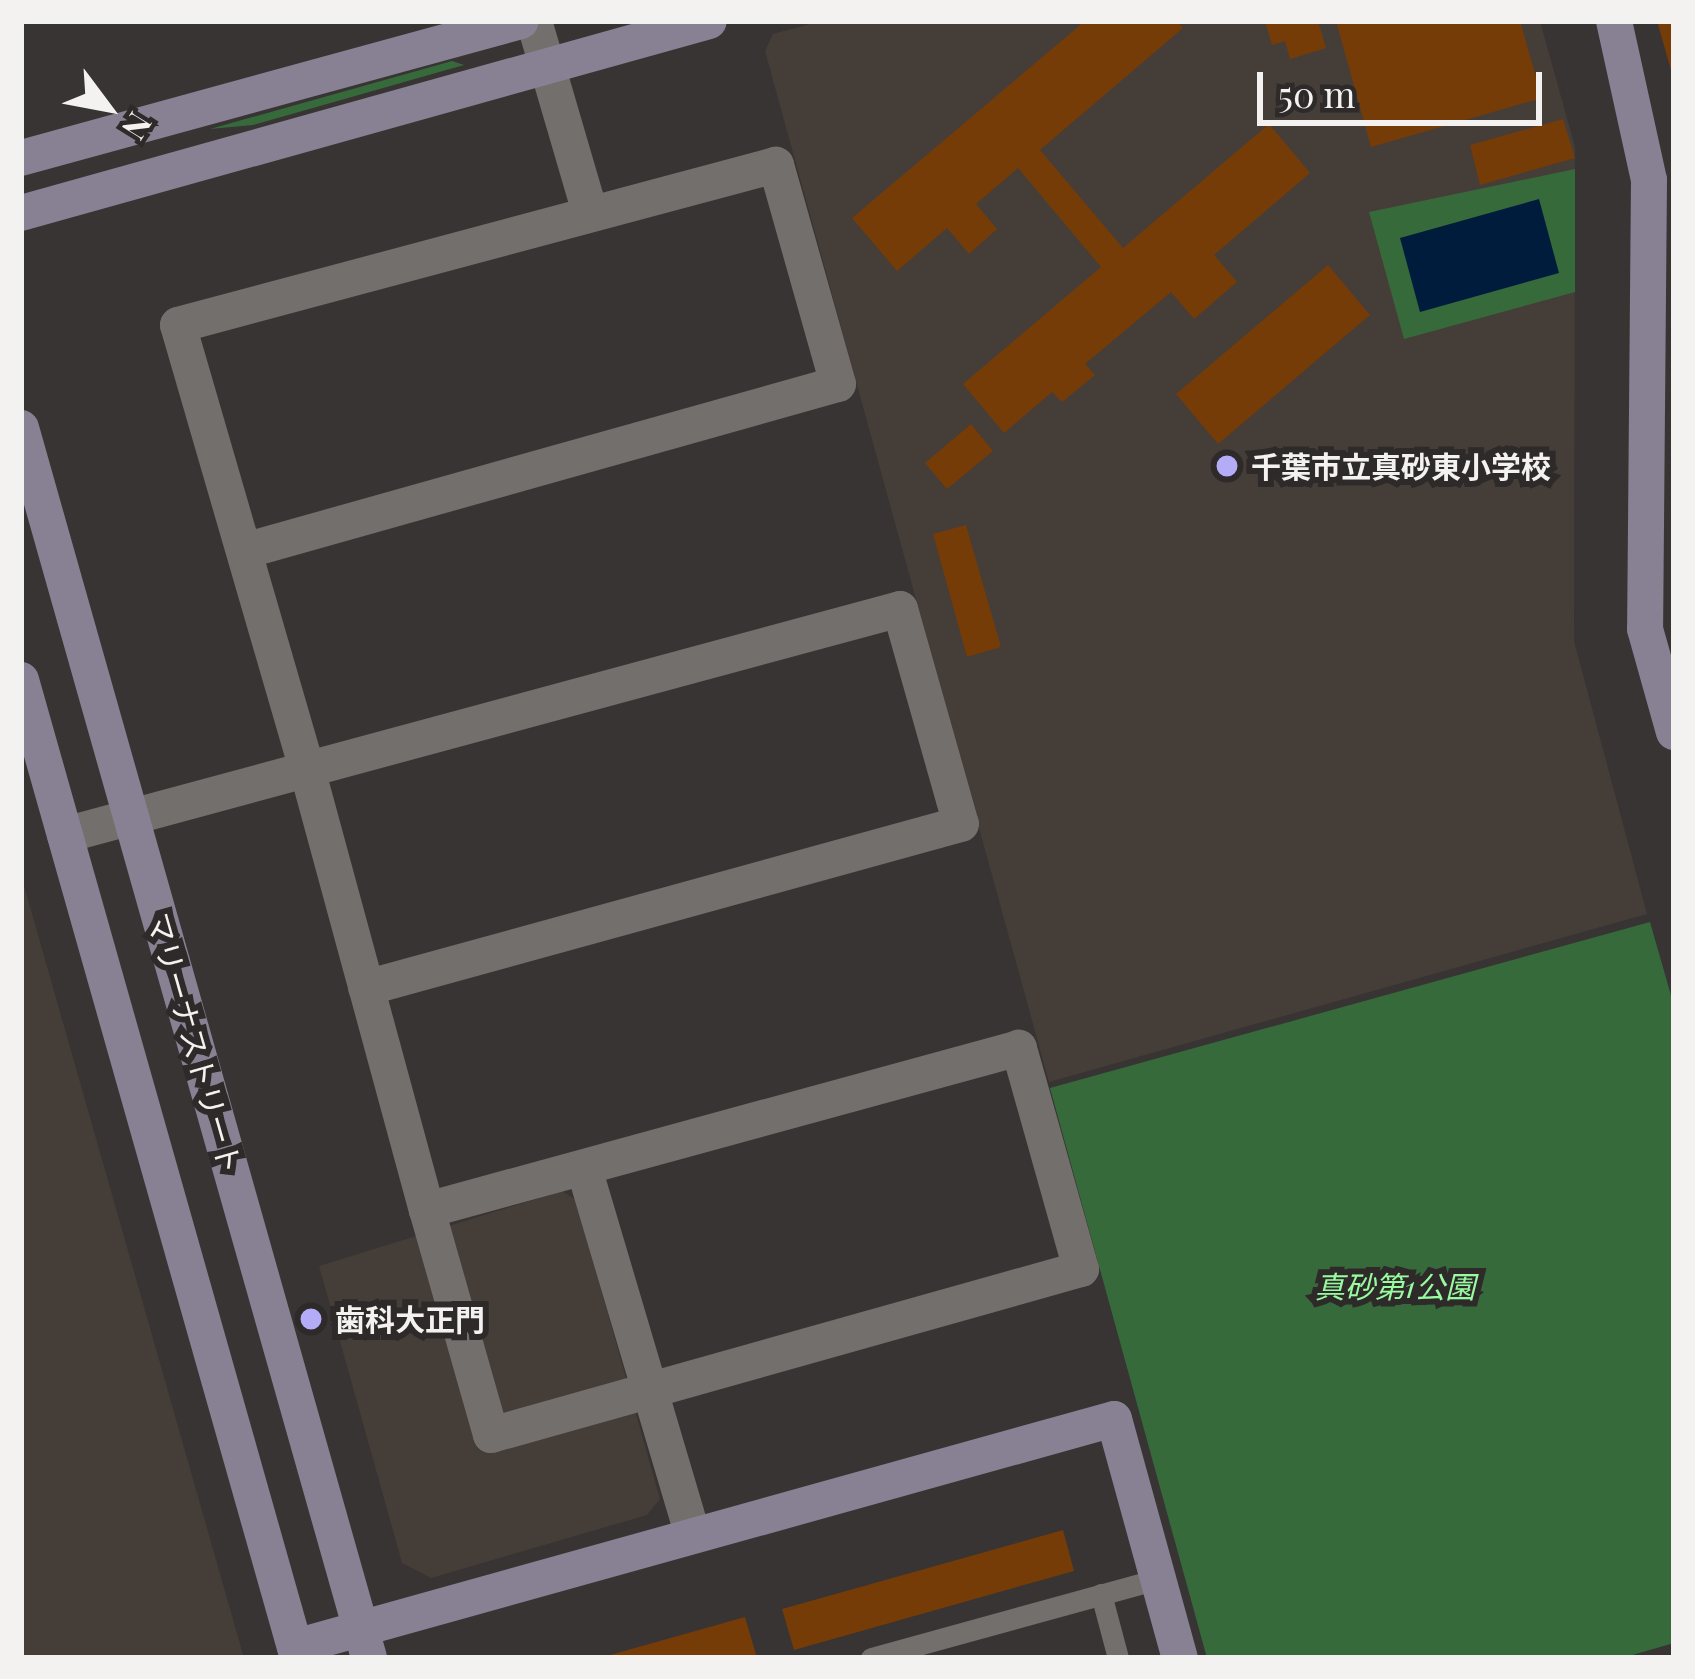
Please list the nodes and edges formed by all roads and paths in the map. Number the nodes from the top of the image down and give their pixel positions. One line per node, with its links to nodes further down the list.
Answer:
1 (521, 21): 6 (street)
2 (534, 21): 5 (street)
3 (709, 21): 5 (street)
4 (1614, 21): 12 (street)
5 (547, 66): 7 (street); 8 (street)
6 (21, 158)
7 (21, 213)
8 (590, 213): 10 (street); 10 (street)
9 (21, 428): 14 (street, マリーナストリート)
10 (244, 551): 13 (street)
11 (21, 680): 15 (street)
12 (1674, 732)
13 (307, 769): 14 (street); 16 (street); 16 (street)
14 (130, 815): 15 (street); 23 (street, マリーナストリート)
15 (65, 835): 24 (street)
16 (365, 988): 18 (street)
17 (584, 1168): 18 (street); 19 (street); 19 (street)
18 (427, 1210): 19 (street)
19 (647, 1389): 20 (street)
20 (693, 1535): 21 (street); 23 (street)
21 (1158, 1579): 22 (lane); 27 (street)
22 (1101, 1594): 25 (lane); 26 (lane)
23 (364, 1643): 24 (street)
24 (296, 1653)
25 (871, 1658)
26 (1118, 1658)
27 (1180, 1658)

